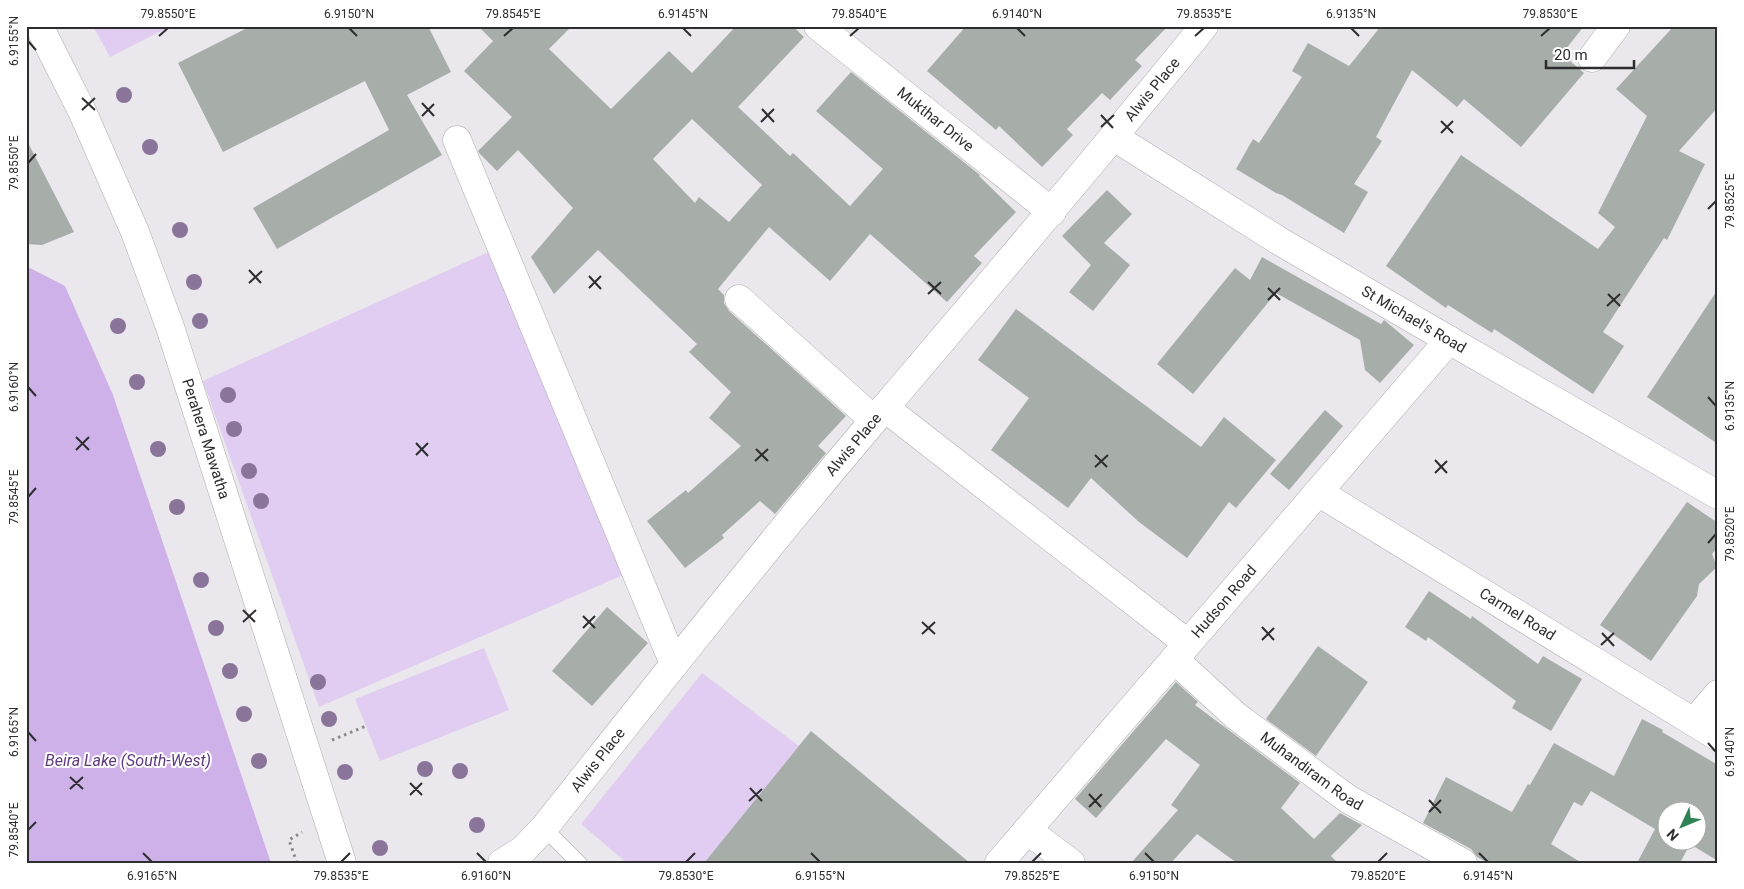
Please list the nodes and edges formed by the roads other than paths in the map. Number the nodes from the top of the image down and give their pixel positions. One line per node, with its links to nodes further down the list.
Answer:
1 (39, 26): 21 (street, Perahera Mawatha)
2 (818, 26): 8 (street, Mukthar Drive)
3 (1616, 26): 5 (street)
4 (1196, 29): 6 (street, Alwis Place)
5 (1592, 58)
6 (1114, 137): 8 (street, Alwis Place); 10 (street, St Michael's Road)
7 (457, 140): 15 (street)
8 (1052, 212): 11 (street, Alwis Place)
9 (739, 299): 11 (street, Muhandiram Road)
10 (1448, 340): 12 (street, Hudson Road); 13 (street, St Michael's Road)
11 (880, 414): 14 (street, Muhandiram Road); 15 (street, Alwis Place)
12 (1318, 492): 14 (street, Hudson Road); 17 (street, Carmel Road)
13 (1718, 495)
14 (1181, 651): 20 (street, Hudson Road); 26 (street, Muhandiram Road)
15 (674, 664): 19 (street, Alwis Place)
16 (1718, 694): 17 (street)
17 (1694, 722): 18 (street, Carmel Road)
18 (1718, 737)
19 (544, 828): 22 (street, Alwis Place); 23 (lane)
20 (1027, 830): 24 (street, Hudson Road); 25 (street)
21 (342, 863)
22 (502, 863)
23 (579, 863)
24 (999, 863)
25 (1070, 863)
26 (1463, 863)

